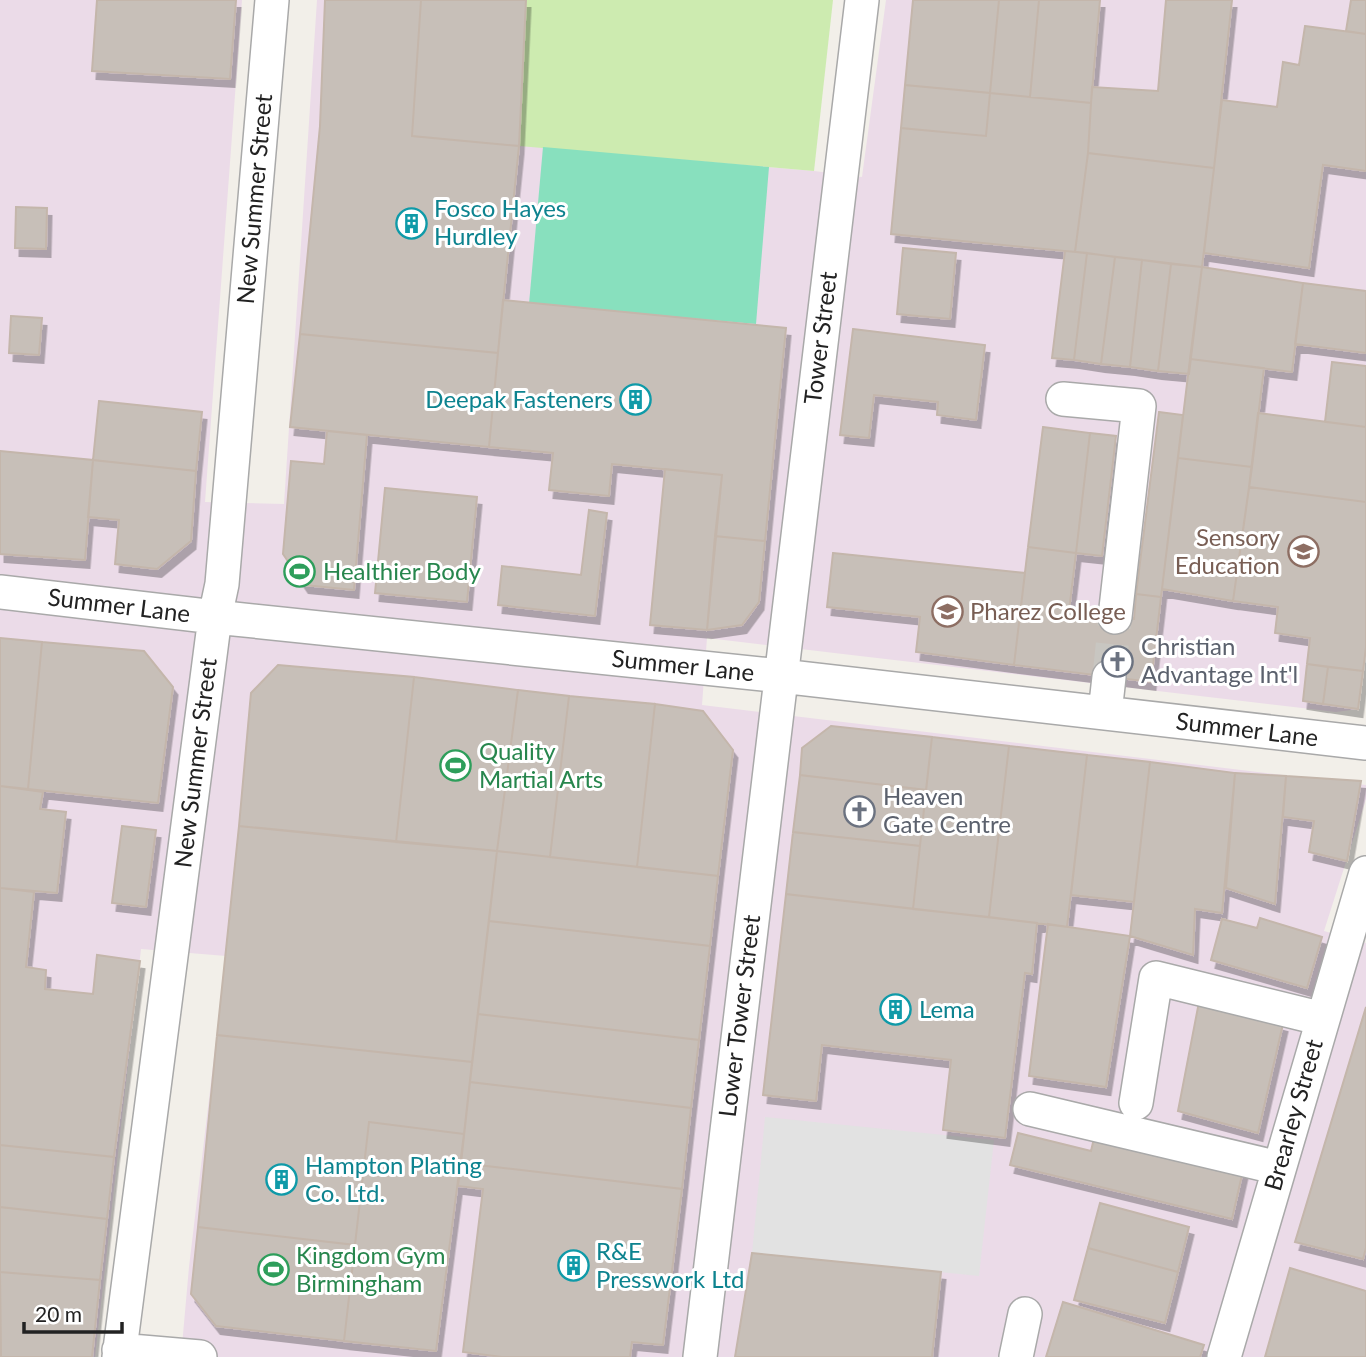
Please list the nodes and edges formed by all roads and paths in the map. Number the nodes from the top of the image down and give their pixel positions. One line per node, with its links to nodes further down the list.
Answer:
1 (272, 0): 5 (street, New Summer Street)
2 (862, 0): 7 (street, Tower Street)
3 (1063, 399): 6 (street)
4 (0, 592): 5 (street, Summer Lane)
5 (215, 617): 7 (street, Summer Lane); 18 (street, New Summer Street)
6 (1115, 617)
7 (781, 676): 9 (street, Summer Lane); 20 (street, Lower Tower Street)
8 (1109, 677): 9 (street)
9 (1105, 713): 10 (street, Summer Lane)
10 (1366, 743)
11 (1366, 873): 12 (street, Brearley Street)
12 (1353, 960): 13 (street, Brearley Street)
13 (1322, 1019): 14 (street); 16 (street, Brearley Street)
14 (1136, 1103)
15 (1030, 1109): 16 (street)
16 (1279, 1168): 22 (street, Brearley Street)
17 (1025, 1314): 21 (street)
18 (119, 1353): 19 (street)
19 (200, 1357)
20 (700, 1357)
21 (1016, 1357)
22 (1224, 1357)

